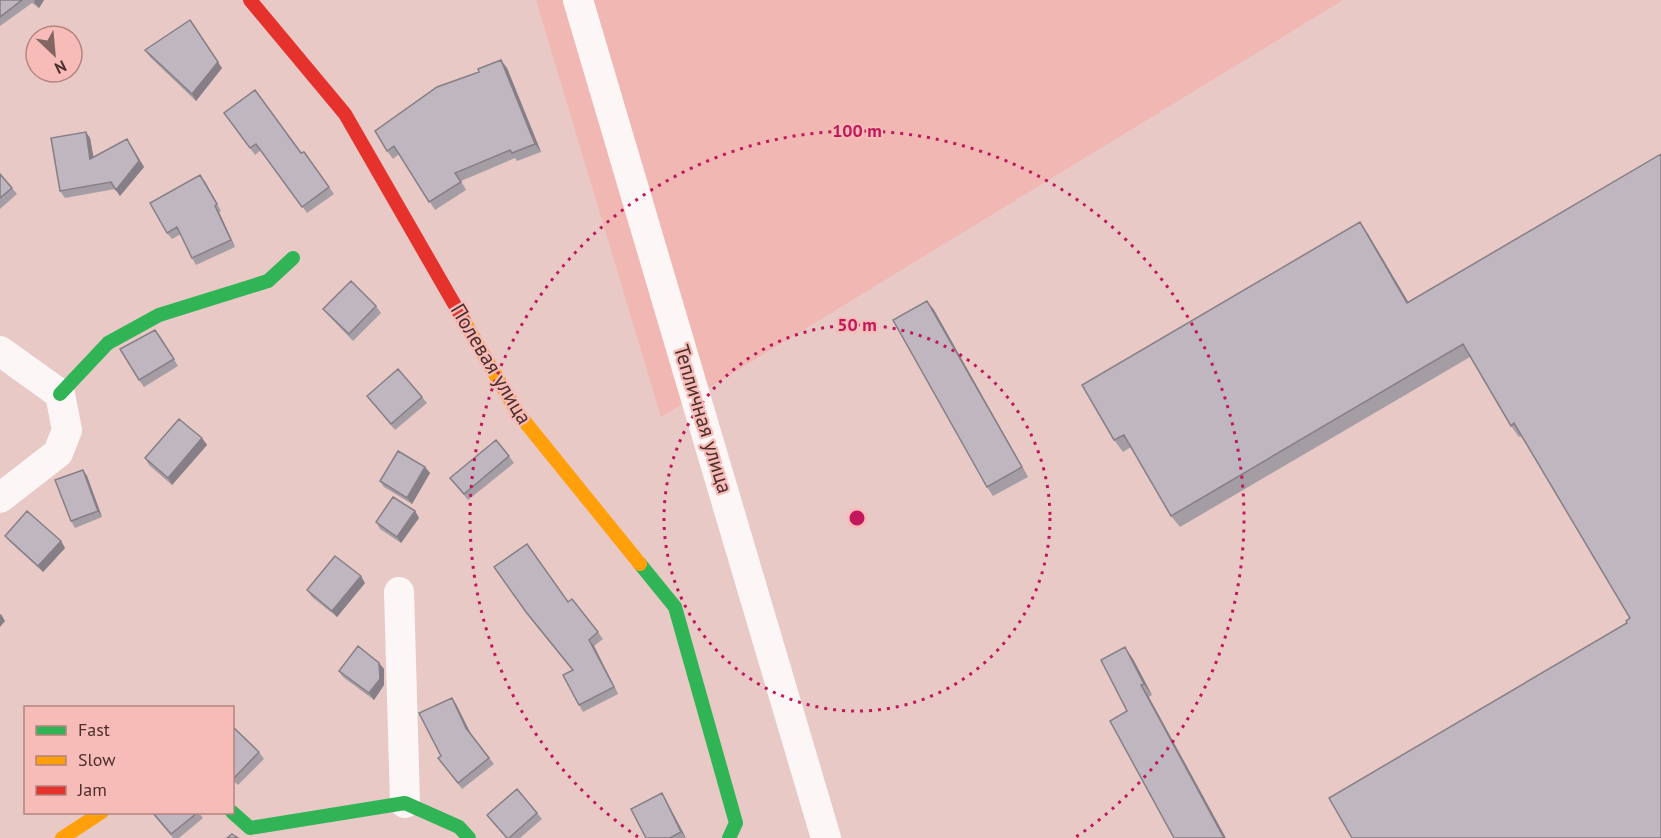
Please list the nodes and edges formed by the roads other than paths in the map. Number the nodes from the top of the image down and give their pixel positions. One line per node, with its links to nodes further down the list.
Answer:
1 (250, 0): 13 (street, Полевая улица)
2 (578, 0): 14 (street, Тепличная улица)
3 (293, 258): 5 (street)
4 (0, 351): 5 (street)
5 (60, 394): 6 (street)
6 (0, 498)
7 (399, 592): 8 (street)
8 (405, 803): 10 (street); 12 (street)
9 (100, 814): 11 (street)
10 (234, 814)
11 (62, 838)
12 (469, 838)
13 (729, 838)
14 (826, 838)

